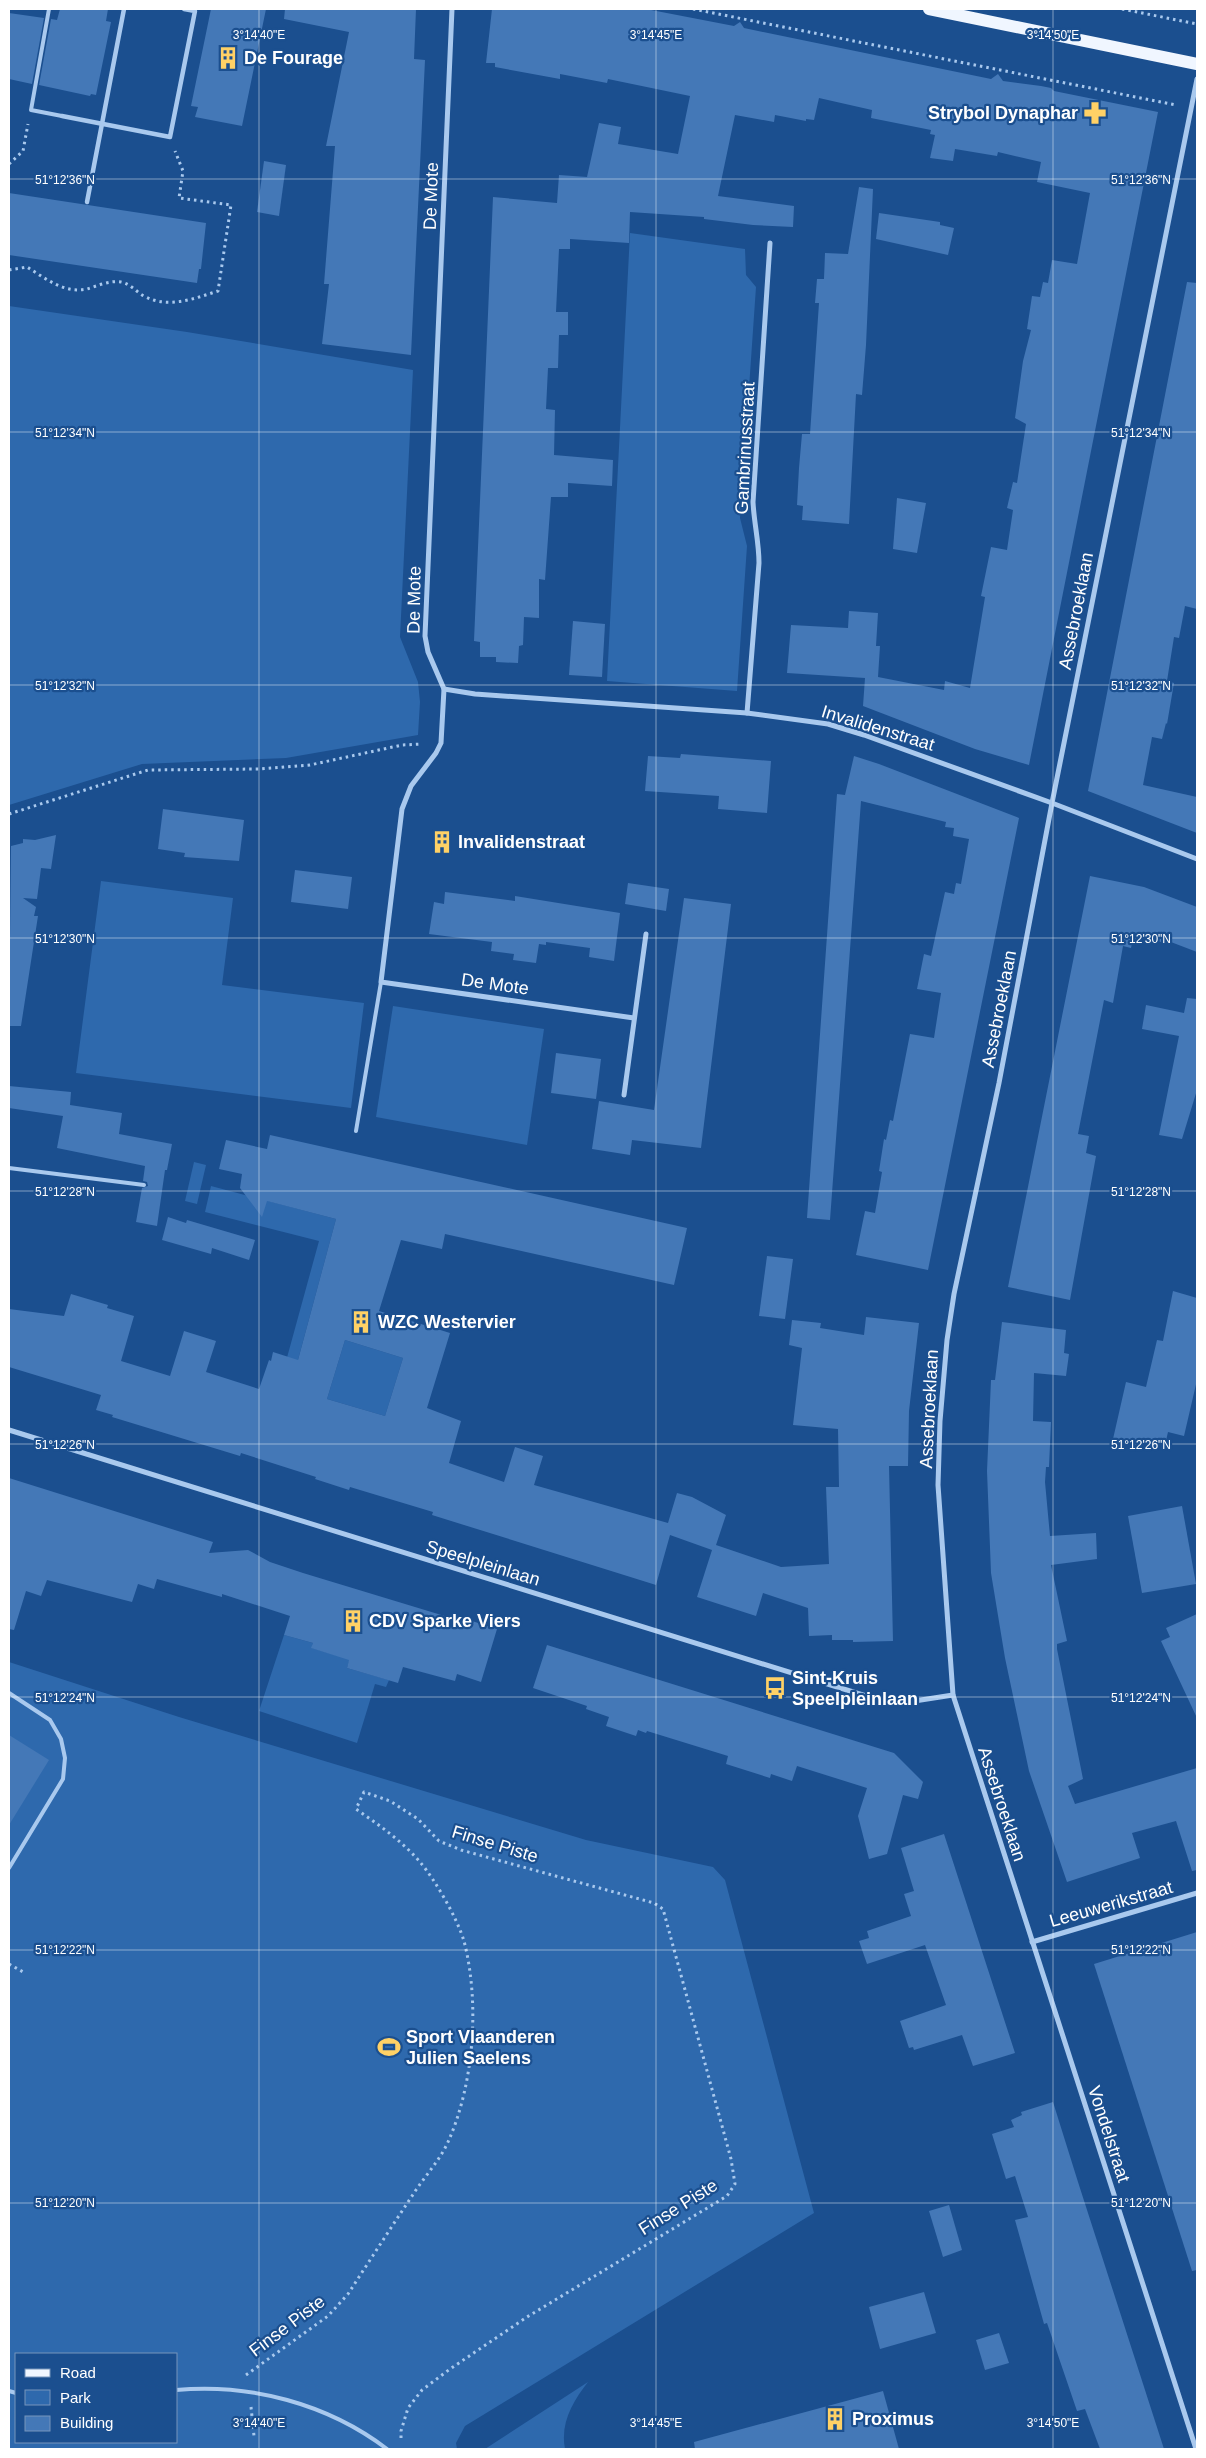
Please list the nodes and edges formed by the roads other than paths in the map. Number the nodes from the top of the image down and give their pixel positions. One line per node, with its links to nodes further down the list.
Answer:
1 (50, 9): 8 (lane)
2 (124, 9): 9 (street)
3 (184, 9): 9 (street)
4 (452, 9): 12 (street, De Mote)
5 (929, 9): 6 (main road)
6 (1197, 64)
7 (1197, 79): 14 (street, Assebroeklaan)
8 (62, 116): 9 (street)
9 (102, 123): 10 (street)
10 (87, 202)
11 (770, 242): 13 (street, Gambrinusstraat)
12 (444, 689): 13 (street, Invalidenstraat); 17 (street, De Mote)
13 (747, 713): 14 (street, Invalidenstraat)
14 (1052, 803): 15 (street, Invalidenstraat); 25 (street, Assebroeklaan)
15 (1197, 860)
16 (646, 934): 18 (street)
17 (381, 982): 18 (street, De Mote); 20 (lane)
18 (634, 1018): 19 (street)
19 (624, 1096)
20 (356, 1131)
21 (9, 1168): 22 (lane)
22 (144, 1185)
23 (9, 1430): 25 (street, Speelpleinlaan)
24 (9, 1693): 26 (lane)
25 (952, 1695): 28 (street, Assebroeklaan)
26 (9, 1868)
27 (1197, 1893): 28 (street, Leeuwerikstraat)
28 (1032, 1942): 31 (street, Vondelstraat)
29 (178, 2390): 30 (lane)
30 (387, 2449)
31 (1196, 2449)

